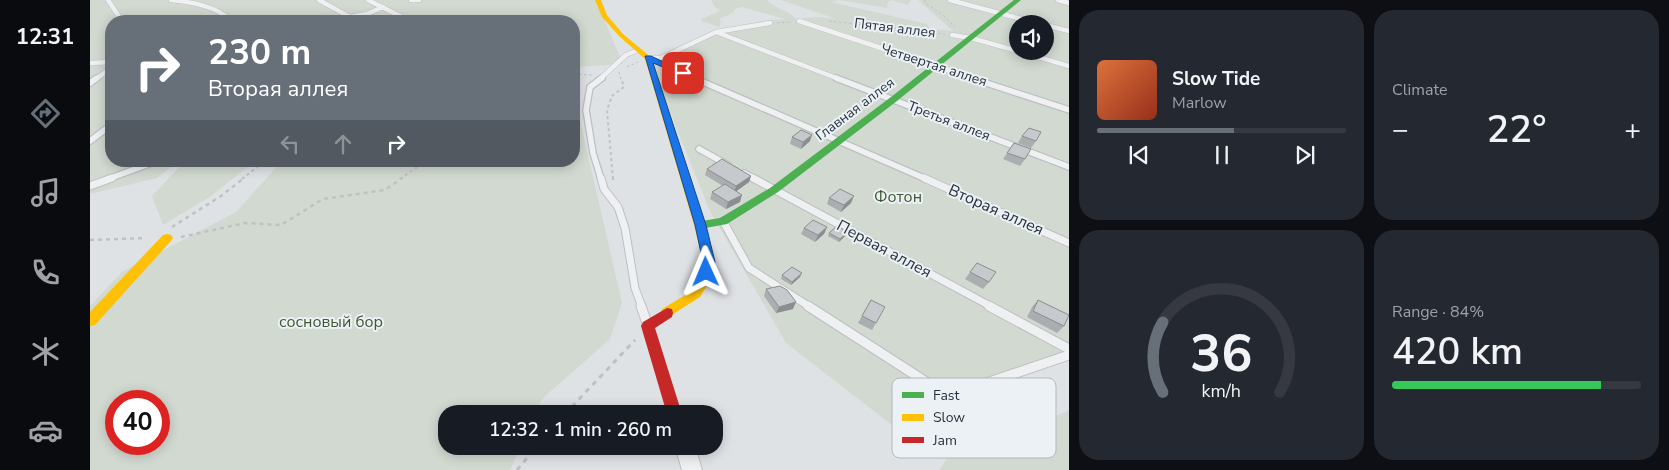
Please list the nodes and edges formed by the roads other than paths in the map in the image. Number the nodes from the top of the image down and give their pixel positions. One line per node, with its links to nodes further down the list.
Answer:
1 (108, 0): 14 (lane)
2 (171, 0): 15 (lane)
3 (319, 0): 16 (lane)
4 (368, 0): 12 (lane)
5 (411, 0): 6 (lane)
6 (419, 0)
7 (598, 0): 28 (street)
8 (950, 0): 13 (lane)
9 (1018, 0): 13 (street, Главная аллея)
10 (1058, 0): 11 (lane)
11 (1069, 3)
12 (382, 7): 17 (lane); 18 (lane)
13 (1001, 13): 19 (lane); 26 (street, Главная аллея)
14 (118, 15)
15 (224, 15)
16 (345, 15)
17 (361, 15)
18 (398, 15)
19 (1009, 15)
20 (799, 21): 33 (lane, Четвертая аллея)
21 (770, 23): 24 (lane)
22 (1054, 27): 23 (lane)
23 (1069, 31)
24 (716, 32): 29 (lane); 37 (lane, Третья аллея)
25 (952, 35): 26 (lane, Пятая аллея)
26 (972, 36): 27 (lane, Пятая аллея); 33 (street, Главная аллея)
27 (1009, 48)
28 (638, 50): 29 (street); 52 (lane)
29 (648, 58): 41 (lane, Вторая аллея); 48 (street)
30 (1049, 60): 34 (lane, Пятая аллея)
31 (105, 62): 32 (lane)
32 (90, 63)
33 (936, 66): 37 (street, Главная аллея); 38 (lane, Четвертая аллея)
34 (1069, 66)
35 (105, 72): 36 (lane)
36 (90, 83)
37 (894, 99): 41 (street, Главная аллея); 44 (lane, Третья аллея)
38 (1069, 110)
39 (105, 129): 40 (lane)
40 (90, 140)
41 (839, 140): 46 (street, Главная аллея); 50 (lane, Вторая аллея)
42 (699, 149): 46 (lane, Первая аллея)
43 (141, 167): 45 (lane)
44 (1069, 167)
45 (90, 186)
46 (774, 190): 47 (street, Главная аллея); 53 (lane, Первая аллея)
47 (723, 221): 48 (street, Главная аллея); 55 (lane)
48 (700, 225): 52 (street)
49 (169, 233): 51 (street)
50 (1069, 242)
51 (90, 321)
52 (648, 326): 57 (street)
53 (1069, 349)
54 (1069, 355): 56 (lane)
55 (920, 378)
56 (1001, 378)
57 (672, 405)
58 (688, 455): 59 (street)
59 (692, 470)

